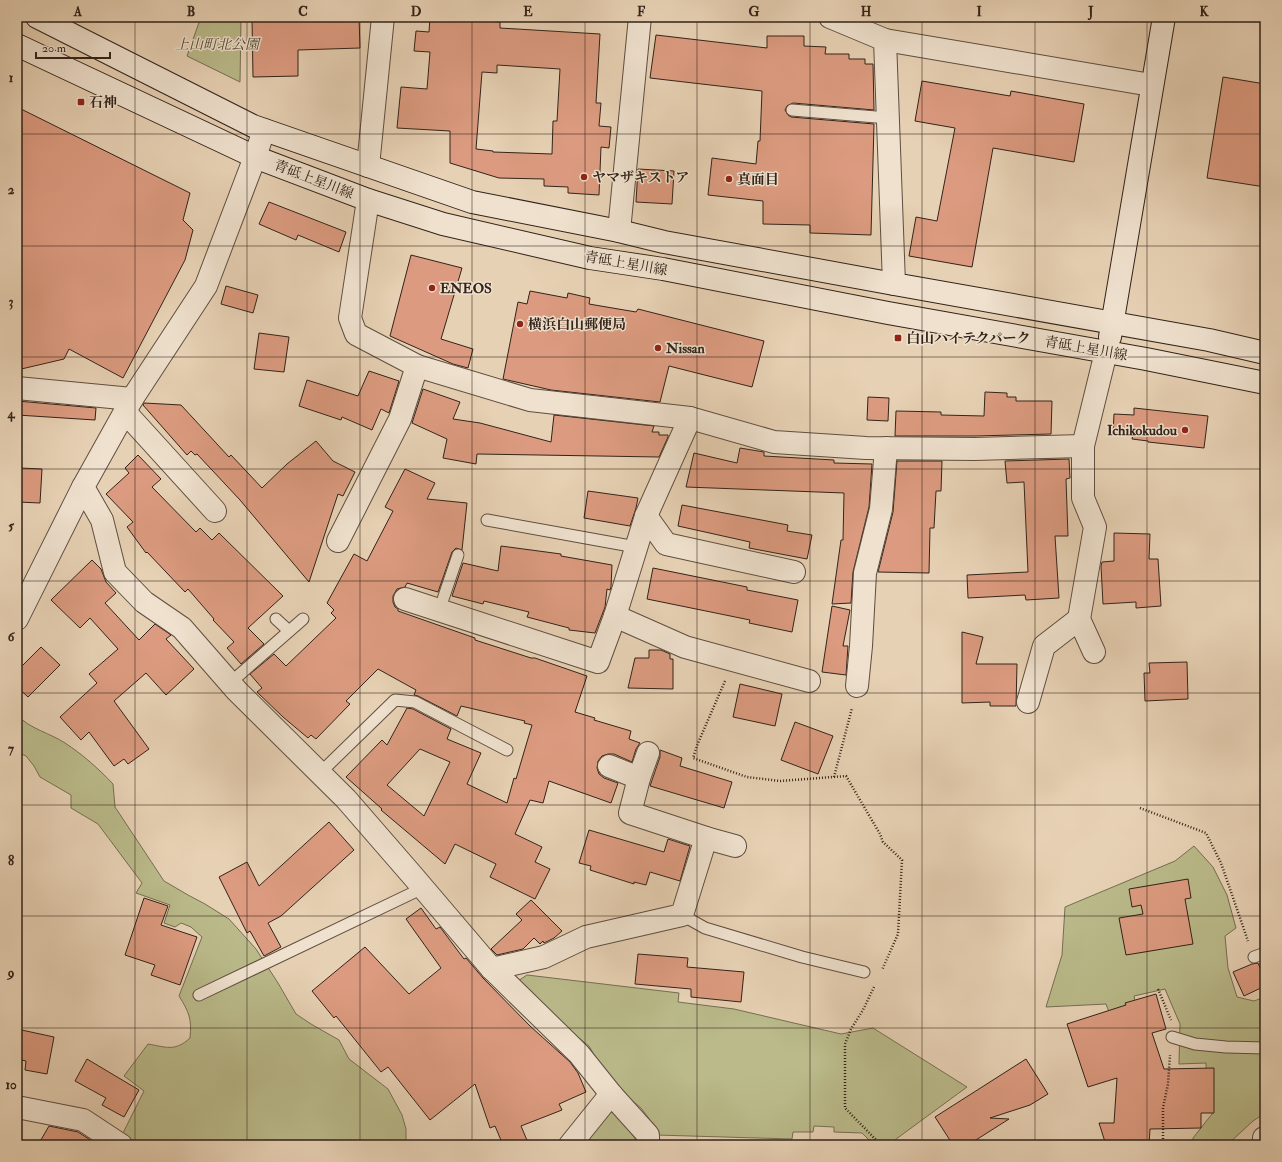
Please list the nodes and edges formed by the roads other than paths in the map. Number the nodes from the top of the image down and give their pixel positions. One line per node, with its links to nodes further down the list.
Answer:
1 (37, 17): 11 (street, 青砥上星川線)
2 (383, 17): 13 (street)
3 (640, 17): 15 (street)
4 (830, 17): 6 (street)
5 (1164, 17): 8 (street)
6 (885, 40): 8 (street); 10 (street)
7 (17, 45): 12 (street, 青砥上星川線)
8 (1151, 85): 17 (street)
9 (792, 110): 10 (lane)
10 (888, 118): 16 (street)
11 (264, 130): 12 (street); 13 (street, 青砥上星川線)
12 (255, 157): 14 (street, 青砥上星川線); 23 (street)
13 (368, 166): 15 (street, 青砥上星川線)
14 (368, 200): 18 (street, 青砥上星川線); 20 (street)
15 (619, 231): 16 (street, 青砥上星川線)
16 (894, 284): 17 (street, 青砥上星川線)
17 (1113, 322): 18 (street); 19 (street, 青砥上星川線)
18 (1106, 352): 21 (street, 青砥上星川線); 25 (street)
19 (1265, 353)
20 (417, 366): 24 (street); 31 (street)
21 (1265, 383)
22 (17, 388): 23 (street)
23 (129, 406): 27 (street); 28 (street)
24 (690, 418): 26 (street); 29 (street)
25 (1083, 446): 26 (street); 41 (street)
26 (886, 448): 46 (street)
27 (83, 487): 38 (street); 45 (street)
28 (215, 511)
29 (646, 516): 32 (street); 34 (street)
30 (487, 520): 32 (lane)
31 (338, 541)
32 (636, 547): 37 (street)
33 (458, 555): 36 (lane)
34 (794, 572)
35 (405, 599): 36 (street)
36 (439, 610): 37 (street)
37 (615, 616): 44 (street)
38 (17, 619)
39 (276, 619): 42 (lane)
40 (303, 619): 42 (lane)
41 (1079, 619): 43 (street); 47 (street)
42 (289, 630): 45 (lane)
43 (1094, 652)
44 (809, 681)
45 (230, 683): 51 (street)
46 (857, 686)
47 (1028, 702)
48 (507, 750): 51 (lane)
49 (648, 753): 52 (street)
50 (609, 766): 52 (street)
51 (320, 773): 55 (street)
52 (639, 778): 53 (street)
53 (706, 838): 54 (street); 56 (street)
54 (735, 846)
55 (423, 888): 59 (street); 61 (lane)
56 (682, 915): 59 (street); 60 (lane)
57 (1265, 953): 58 (lane)
58 (1254, 957)
59 (492, 969): 64 (street)
60 (864, 972)
61 (199, 995)
62 (1172, 1037): 63 (lane)
63 (1265, 1048)
64 (611, 1094): 67 (street); 68 (street)
65 (17, 1107): 66 (street)
66 (121, 1145)
67 (570, 1145)
68 (648, 1145)

